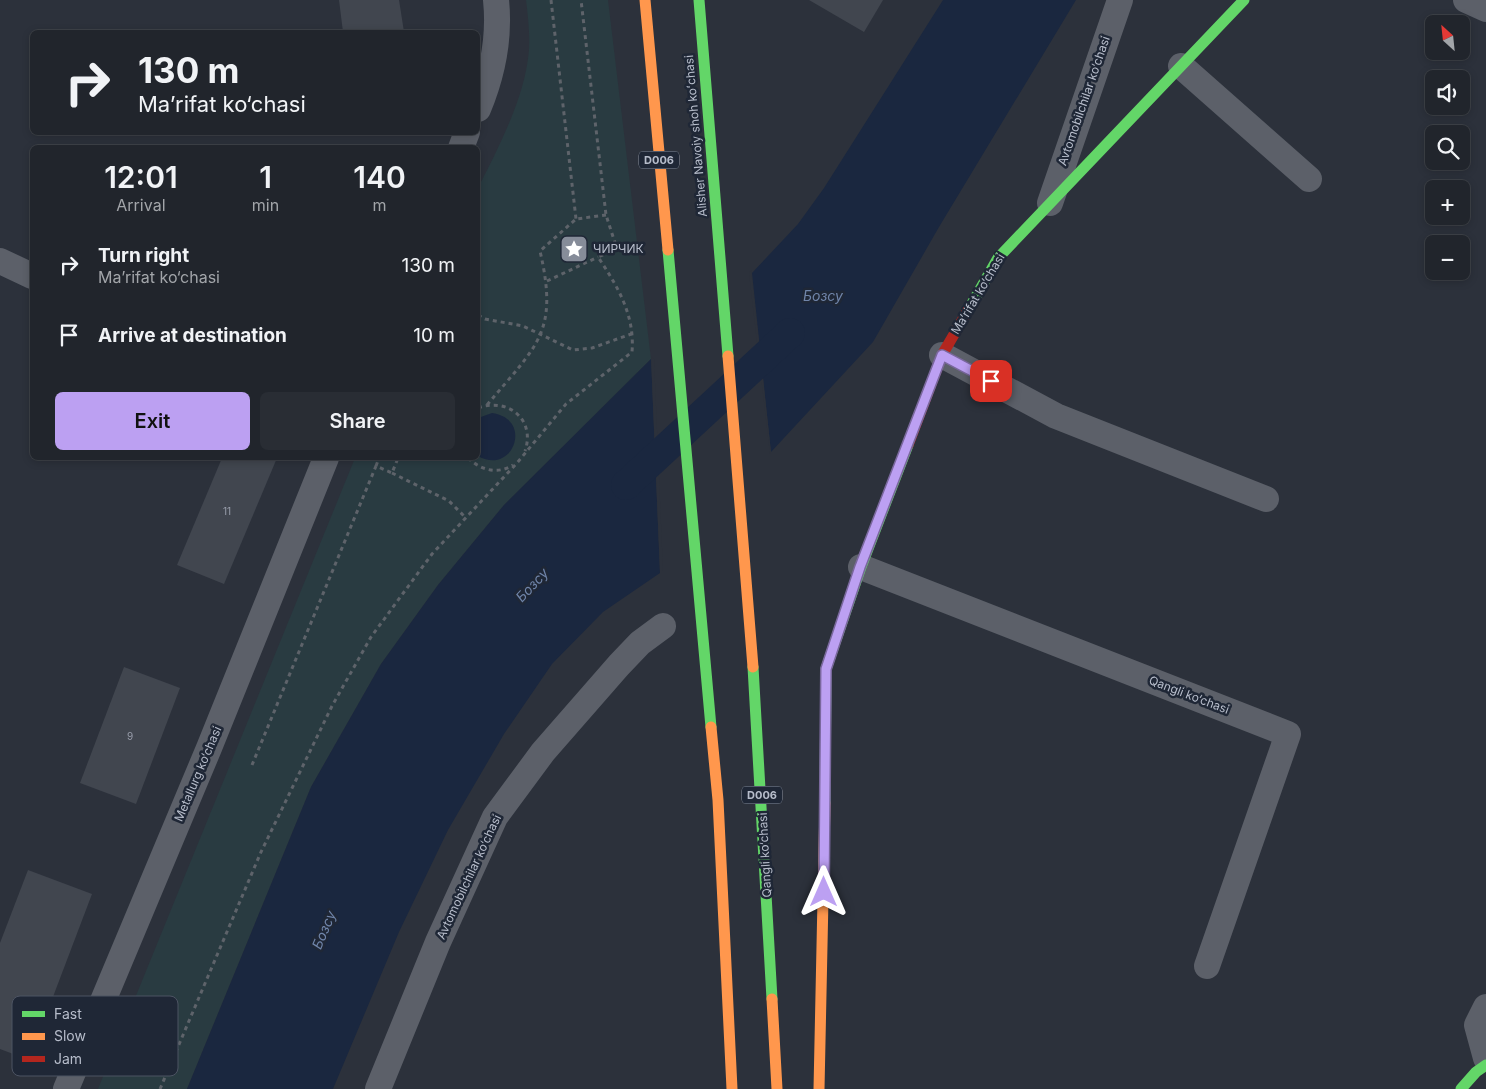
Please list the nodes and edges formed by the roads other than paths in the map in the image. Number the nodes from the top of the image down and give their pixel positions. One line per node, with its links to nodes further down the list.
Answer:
1 (496, 0): 9 (street)
2 (645, 0): 28 (main road, D006)
3 (699, 0): 17 (main road, Alisher Navoiy shoh koʻchasi / D006)
4 (1120, 0): 11 (street, Avtomobilchilar ko‘chasi)
5 (1244, 0): 8 (main road, Maʼrifat ko‘chasi)
6 (1466, 0): 7 (street)
7 (1486, 9)
8 (1181, 66): 10 (street); 11 (main road, Maʼrifat ko‘chasi)
9 (480, 103)
10 (1309, 179)
11 (1050, 203): 14 (main road, Maʼrifat ko‘chasi)
12 (0, 261): 13 (street)
13 (30, 275)
14 (942, 355): 16 (street); 18 (main road)
15 (325, 460): 21 (street, Metallurg ko‘chasi)
16 (1266, 499)
17 (740, 502): 29 (main road, Qangli ko‘chasi / D006)
18 (860, 567): 20 (street, Qangli ko‘chasi); 30 (main road)
19 (663, 626): 27 (street, Avtomobilchilar ko‘chasi)
20 (1207, 966)
21 (105, 996)
22 (1486, 1007): 23 (street)
23 (1486, 1058)
24 (1486, 1065): 31 (main road)
25 (71, 1076): 26 (street, Metallurg ko‘chasi)
26 (66, 1089)
27 (378, 1089)
28 (732, 1089)
29 (777, 1089)
30 (819, 1089)
31 (1461, 1089)

